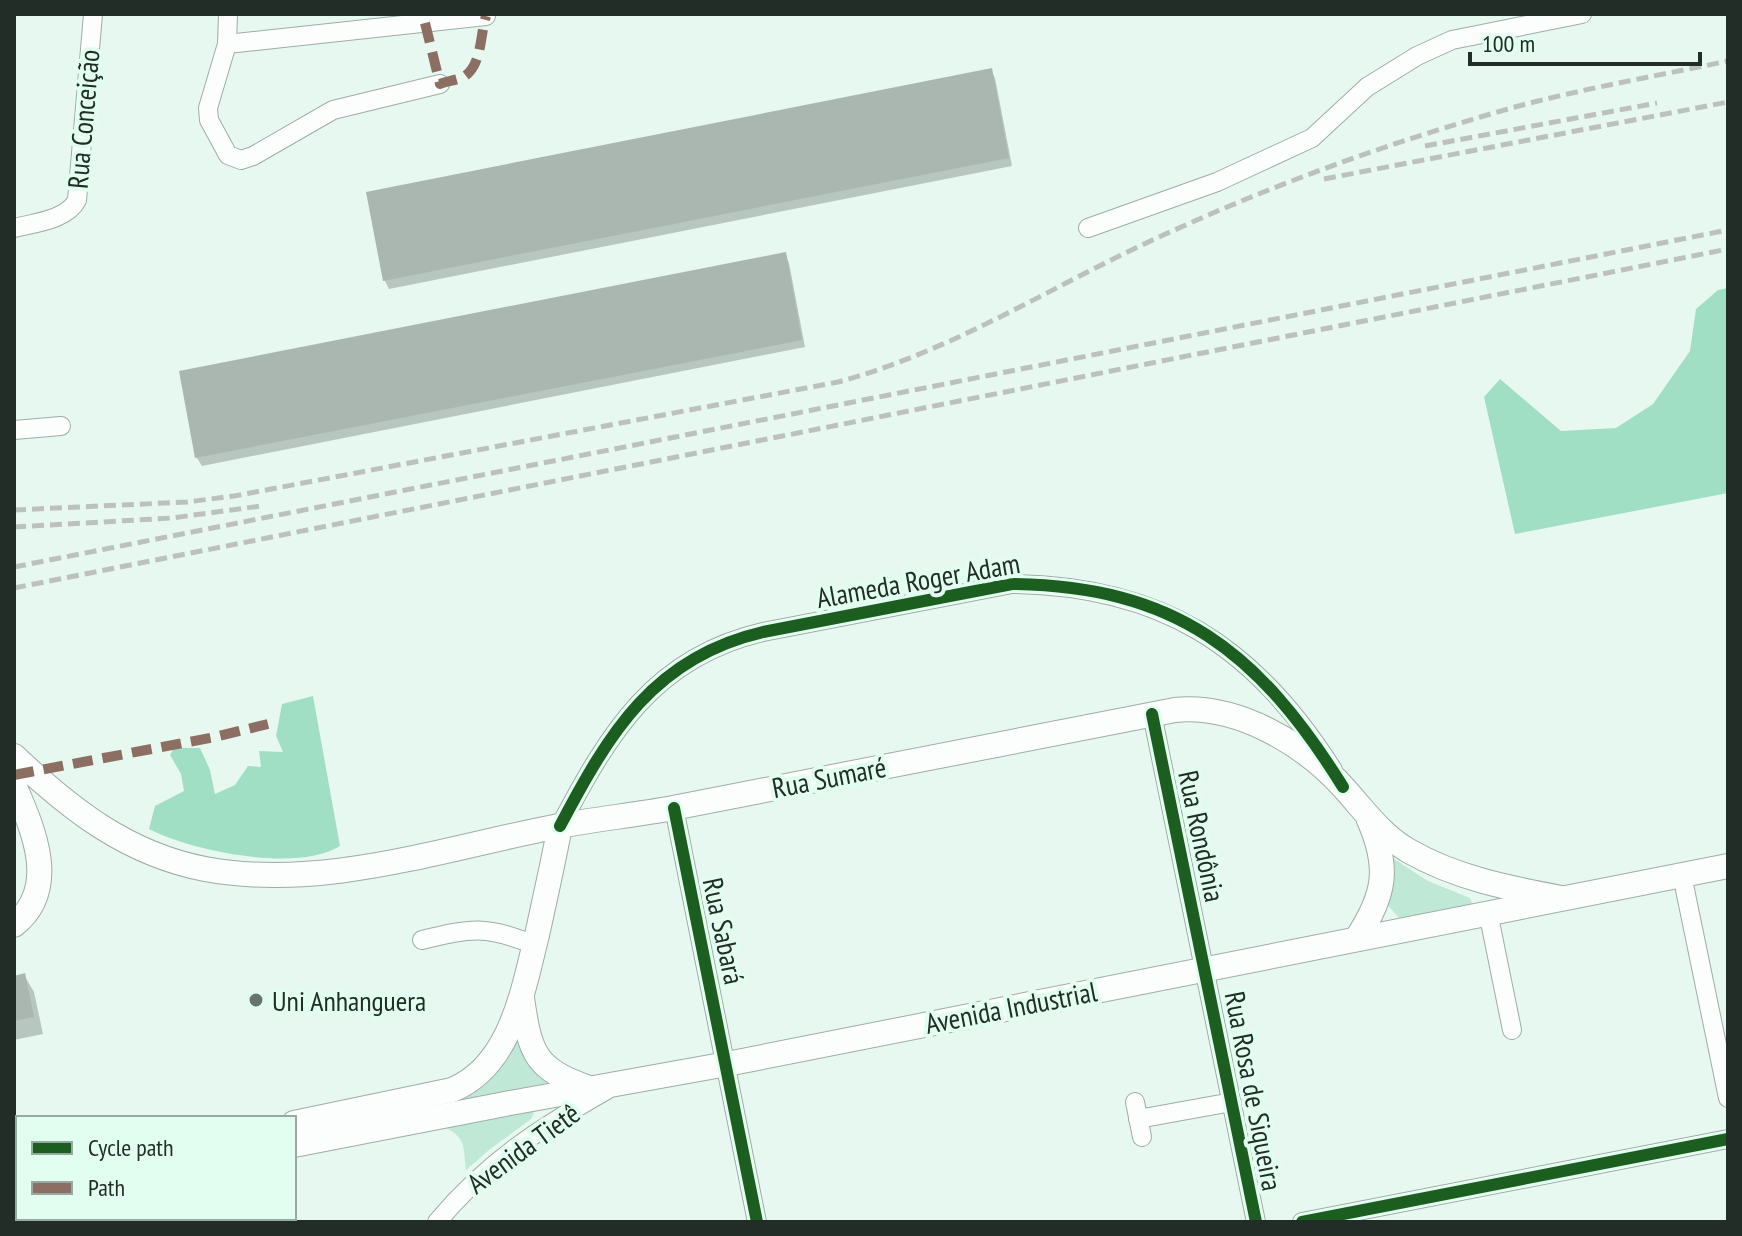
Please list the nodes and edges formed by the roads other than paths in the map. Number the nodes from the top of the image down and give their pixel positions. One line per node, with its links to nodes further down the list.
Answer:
1 (93, 14): 7 (street, Rua Conceição)
2 (228, 14): 5 (street)
3 (1582, 14): 8 (street)
4 (485, 15): 5 (street)
5 (227, 44): 6 (street)
6 (440, 84)
7 (14, 228)
8 (1088, 228)
9 (61, 426): 10 (street)
10 (14, 430)
11 (1270, 687): 13 (street); 16 (street, Alameda Roger Adam); 20 (street, Alameda Roger Adam)
12 (1152, 714): 13 (main road, Rua Sumaré); 17 (main road, Rua Sumaré); 31 (street, Rua Rondônia)
13 (1272, 731): 16 (main road, Rua Sumaré)
14 (14, 756): 21 (main road, Rua Sumaré)
15 (14, 785): 27 (main road)
16 (1343, 787): 18 (main road, Rua Sumaré)
17 (674, 808): 19 (main road, Rua Sumaré); 34 (street, Rua Sabará)
18 (1368, 818): 25 (main road, Rua Sumaré); 28 (main road, Rua Sumaré)
19 (607, 820): 20 (main road, Rua Sumaré); 22 (main road)
20 (560, 826): 21 (main road, Rua Sumaré); 22 (main road, Alameda Roger Adam)
21 (519, 836): 22 (main road)
22 (552, 865): 30 (main road, Alameda Roger Adam)
23 (1728, 866): 24 (main road, Avenida Industrial)
24 (1682, 875): 25 (main road, Avenida Industrial); 37 (street)
25 (1561, 898): 26 (main road, Avenida Industrial)
26 (1488, 912): 28 (main road, Avenida Industrial); 33 (street)
27 (14, 925)
28 (1357, 938): 31 (main road, Avenida Industrial)
29 (422, 940): 30 (street)
30 (534, 945): 32 (main road, Alameda Roger Adam)
31 (1205, 969): 34 (main road, Avenida Industrial); 38 (street, Rua Rosa de Siqueira)
32 (522, 996): 36 (main road, Alameda Roger Adam); 40 (main road, Alameda Roger Adam)
33 (1512, 1030)
34 (727, 1064): 35 (main road, Avenida Industrial); 44 (street, Rua Sabará)
35 (618, 1084): 36 (main road, Avenida Industrial); 43 (street, Avenida Tietê)
36 (590, 1088): 42 (main road, Avenida Industrial)
37 (1728, 1098)
38 (1232, 1102): 39 (street); 45 (street, Rua Rosa de Siqueira)
39 (1139, 1119)
40 (296, 1123)
41 (1728, 1139): 46 (street)
42 (296, 1145)
43 (437, 1222)
44 (757, 1222)
45 (1256, 1222)
46 (1302, 1222)

